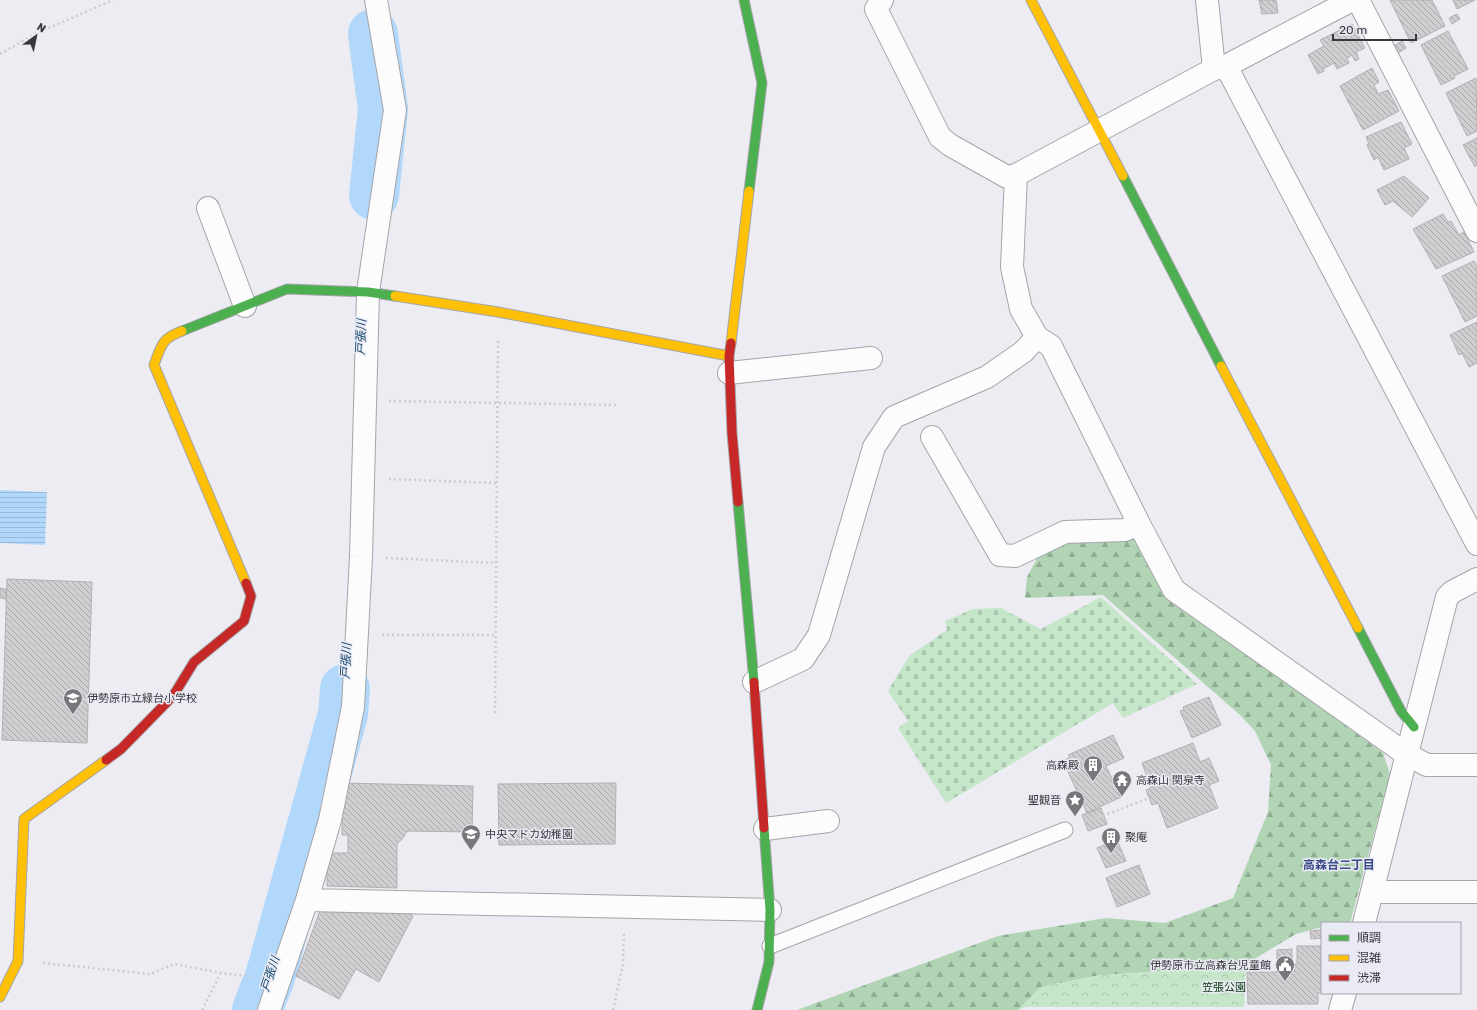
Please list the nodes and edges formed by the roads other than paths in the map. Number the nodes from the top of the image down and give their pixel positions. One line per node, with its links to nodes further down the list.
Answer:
1 (376, 0): 13 (street)
2 (744, 0): 17 (street)
3 (882, 0): 10 (street)
4 (1031, 0): 9 (street)
5 (1207, 0): 8 (street)
6 (1352, 0): 8 (street)
7 (1358, 0): 12 (street)
8 (1220, 67): 9 (street); 20 (street)
9 (1099, 131): 10 (street); 23 (street)
10 (1016, 175): 15 (street)
11 (208, 208): 14 (street)
12 (1477, 231)
13 (368, 292): 14 (street); 17 (street); 31 (street)
14 (245, 306): 36 (street)
15 (1037, 337): 19 (street); 22 (street)
16 (870, 358): 17 (street)
17 (729, 364): 22 (street)
18 (932, 437): 19 (street)
19 (1139, 524): 24 (street)
20 (1477, 544)
21 (1477, 579): 23 (street)
22 (754, 682): 27 (street)
23 (1414, 727): 24 (street)
24 (1406, 754): 25 (street); 29 (street)
25 (1477, 765)
26 (828, 821): 27 (street)
27 (765, 830): 32 (street)
28 (1065, 830): 34 (lane)
29 (1372, 892): 30 (street); 33 (street)
30 (1477, 892)
31 (307, 900): 32 (street); 37 (street)
32 (770, 910): 34 (street)
33 (1364, 922)
34 (770, 946): 38 (street)
35 (1345, 994): 39 (street)
36 (0, 997)
37 (269, 1010)
38 (757, 1010)
39 (1340, 1010)

